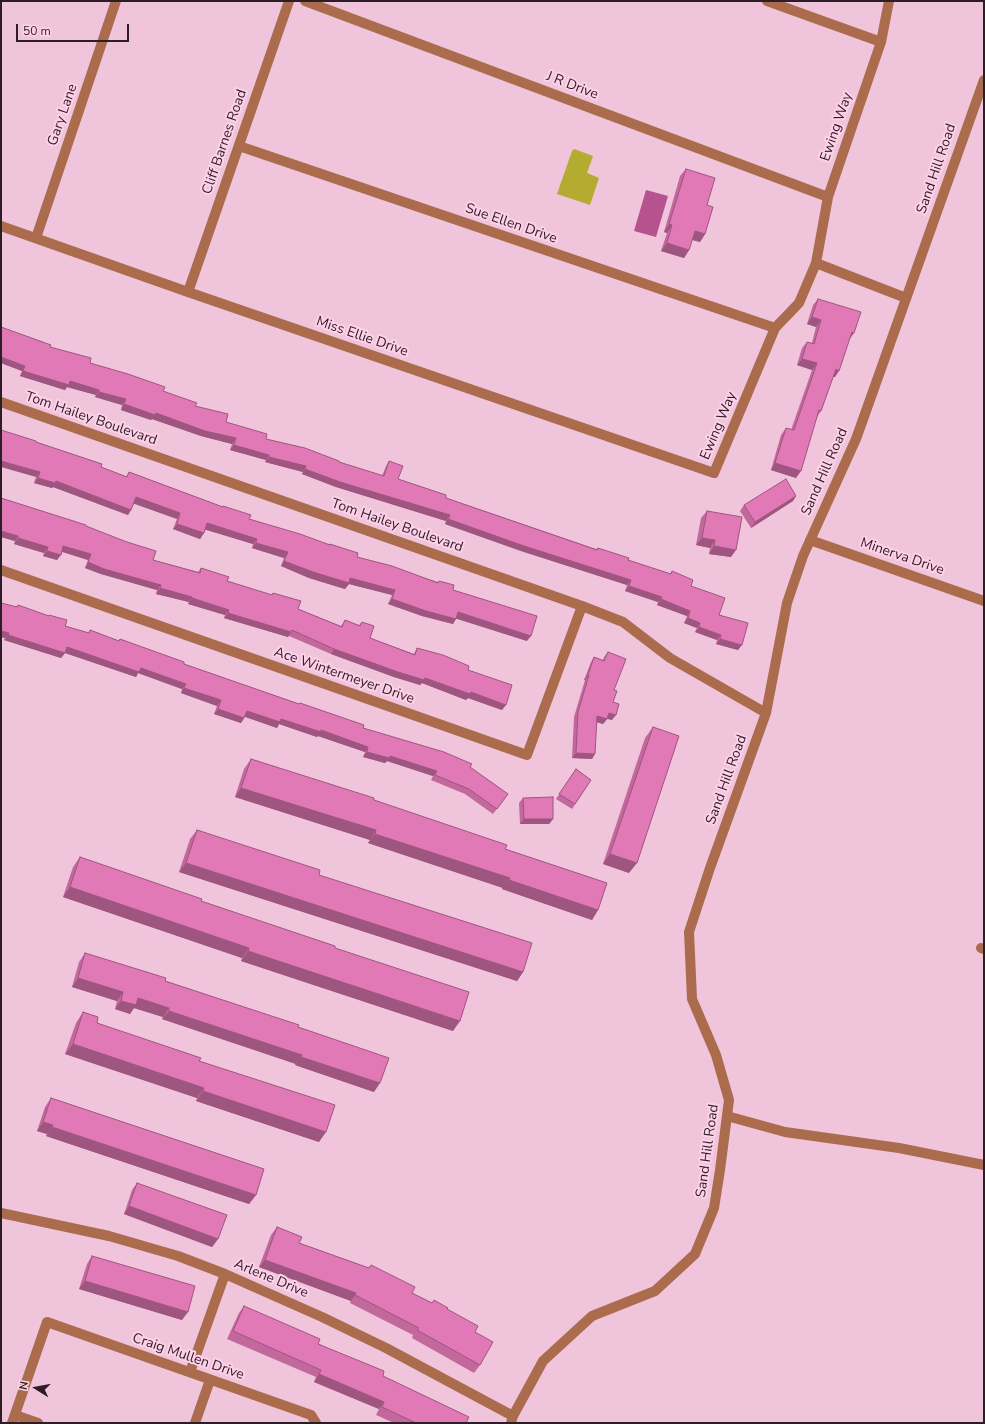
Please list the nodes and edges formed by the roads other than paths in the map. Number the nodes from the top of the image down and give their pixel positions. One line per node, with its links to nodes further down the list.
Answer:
1 (116, 1): 11 (street, Gary Lane)
2 (289, 1): 8 (street, Cliff Barnes Road)
3 (305, 1): 9 (street, J R Drive)
4 (767, 1): 6 (street)
5 (889, 1): 6 (street, Ewing Way)
6 (881, 42): 9 (street, Ewing Way)
7 (984, 80): 14 (street, Sand Hill Road)
8 (239, 146): 13 (street, Cliff Barnes Road); 15 (street, Sue Ellen Drive)
9 (828, 197): 12 (street, Ewing Way)
10 (1, 226): 11 (street, Miss Ellie Drive)
11 (36, 238): 13 (street, Miss Ellie Drive)
12 (816, 263): 14 (street); 15 (street, Ewing Way)
13 (188, 292): 17 (street, Miss Ellie Drive)
14 (906, 298): 18 (street, Sand Hill Road)
15 (774, 328): 17 (street, Ewing Way)
16 (1, 402): 21 (street, Tom Hailey Boulevard)
17 (714, 473)
18 (810, 540): 20 (street, Minerva Drive); 22 (street, Sand Hill Road)
19 (1, 570): 21 (street, Ace Wintermeyer Drive)
20 (984, 601)
21 (582, 606): 22 (street, Tom Hailey Boulevard)
22 (766, 713): 23 (street, Sand Hill Road)
23 (727, 1116): 24 (street); 30 (street, Sand Hill Road)
24 (984, 1165)
25 (1, 1213): 26 (street, Arlene Drive)
26 (225, 1274): 27 (street); 30 (street, Arlene Drive)
27 (190, 1372): 28 (street, Craig Mullen Drive); 29 (street, Craig Mullen Drive)
28 (210, 1380): 32 (street); 33 (street, Craig Mullen Drive)
29 (13, 1419): 31 (street)
30 (512, 1420)
31 (38, 1423)
32 (195, 1423)
33 (316, 1423)

